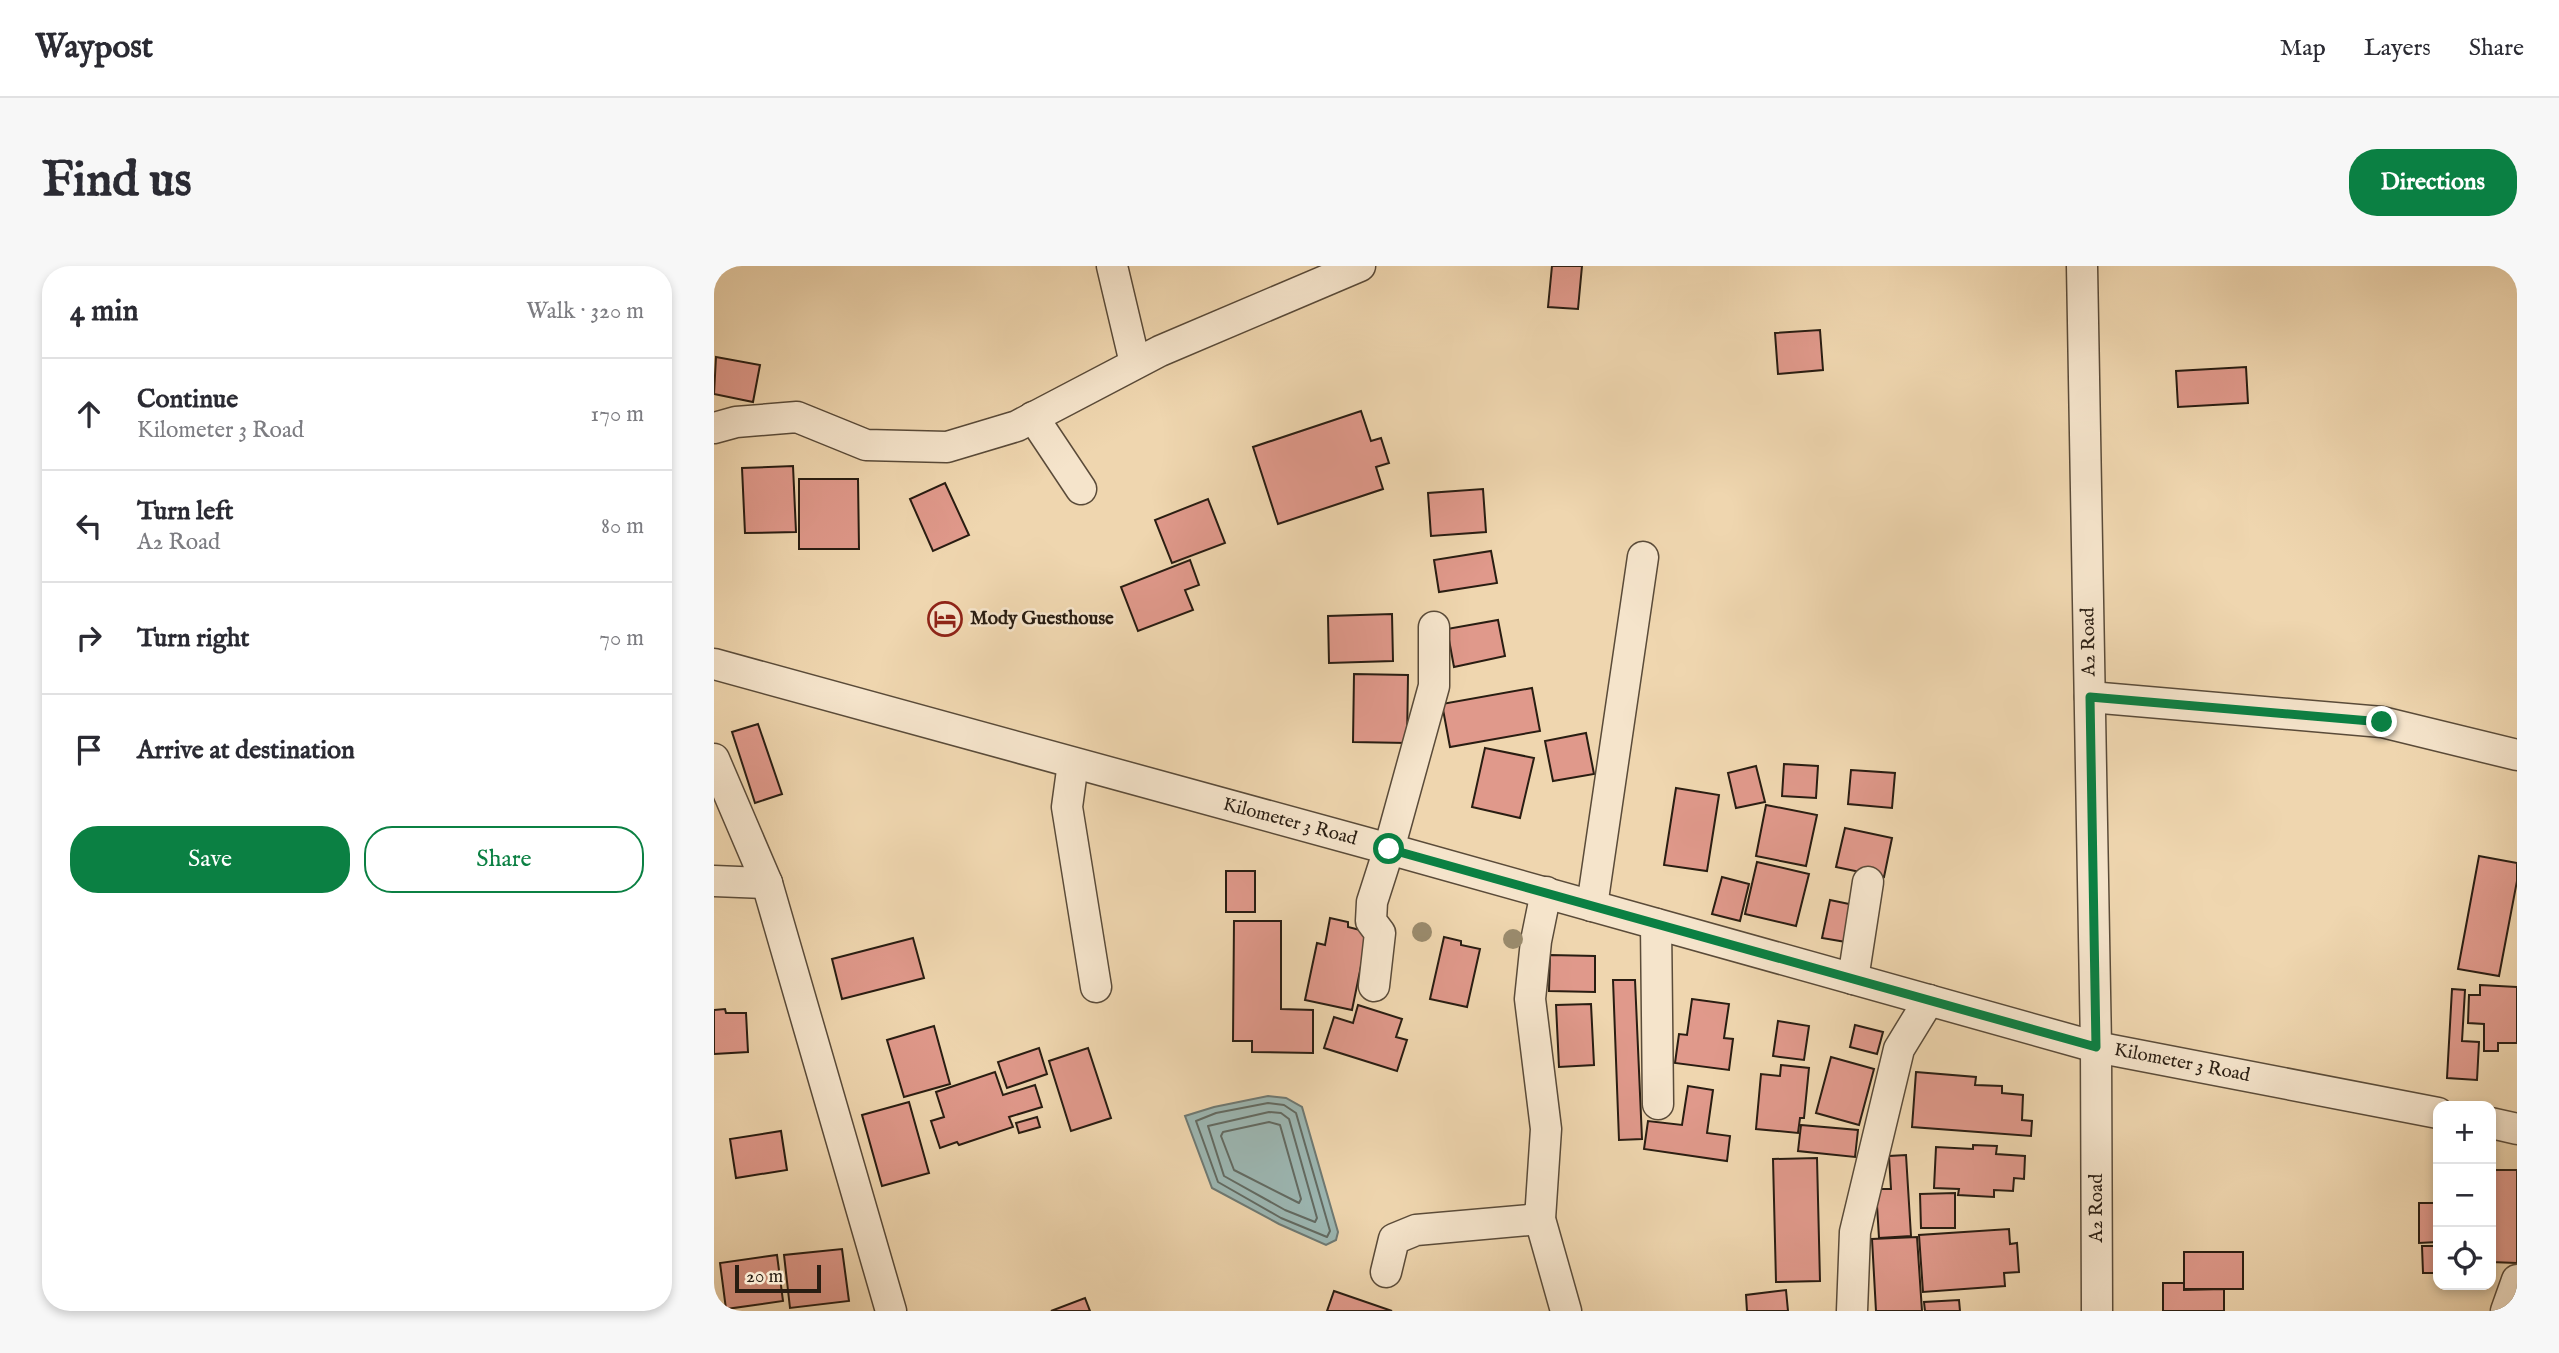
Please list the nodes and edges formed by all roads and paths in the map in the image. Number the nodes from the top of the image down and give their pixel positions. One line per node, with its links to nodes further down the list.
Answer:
1 (1112, 266): 4 (street)
2 (1360, 266): 4 (street)
3 (2082, 266): 11 (street, A2 Road)
4 (1135, 363): 5 (street)
5 (1033, 417): 6 (street); 7 (street)
6 (714, 428)
7 (1081, 489)
8 (1643, 557): 20 (street)
9 (1434, 627): 15 (street)
10 (714, 664): 14 (street, Kilometer 3 Road)
11 (2090, 697): 12 (street); 26 (street, A2 Road)
12 (2517, 755)
13 (714, 759): 18 (street)
14 (1073, 763): 15 (street, Kilometer 3 Road); 24 (street)
15 (1389, 849): 19 (street, Kilometer 3 Road); 23 (street)
16 (714, 881): 18 (street)
17 (1868, 882): 22 (street)
18 (766, 883): 34 (street)
19 (1546, 892): 20 (street, Kilometer 3 Road); 31 (street)
20 (1592, 906): 21 (street, Kilometer 3 Road)
21 (1656, 923): 22 (street, Kilometer 3 Road); 27 (street)
22 (1853, 979): 25 (street, Kilometer 3 Road)
23 (1374, 986)
24 (1096, 987)
25 (1929, 1000): 26 (street, Kilometer 3 Road); 36 (street)
26 (2096, 1047): 28 (street, Kilometer 3 Road); 37 (street, A2 Road)
27 (1658, 1104)
28 (2433, 1112)
29 (2496, 1125): 30 (street)
30 (2517, 1129)
31 (1540, 1219): 32 (street); 35 (street)
32 (1386, 1272)
33 (2517, 1280): 38 (street)
34 (891, 1311)
35 (1566, 1311)
36 (1852, 1311)
37 (2097, 1311)
38 (2506, 1311)

